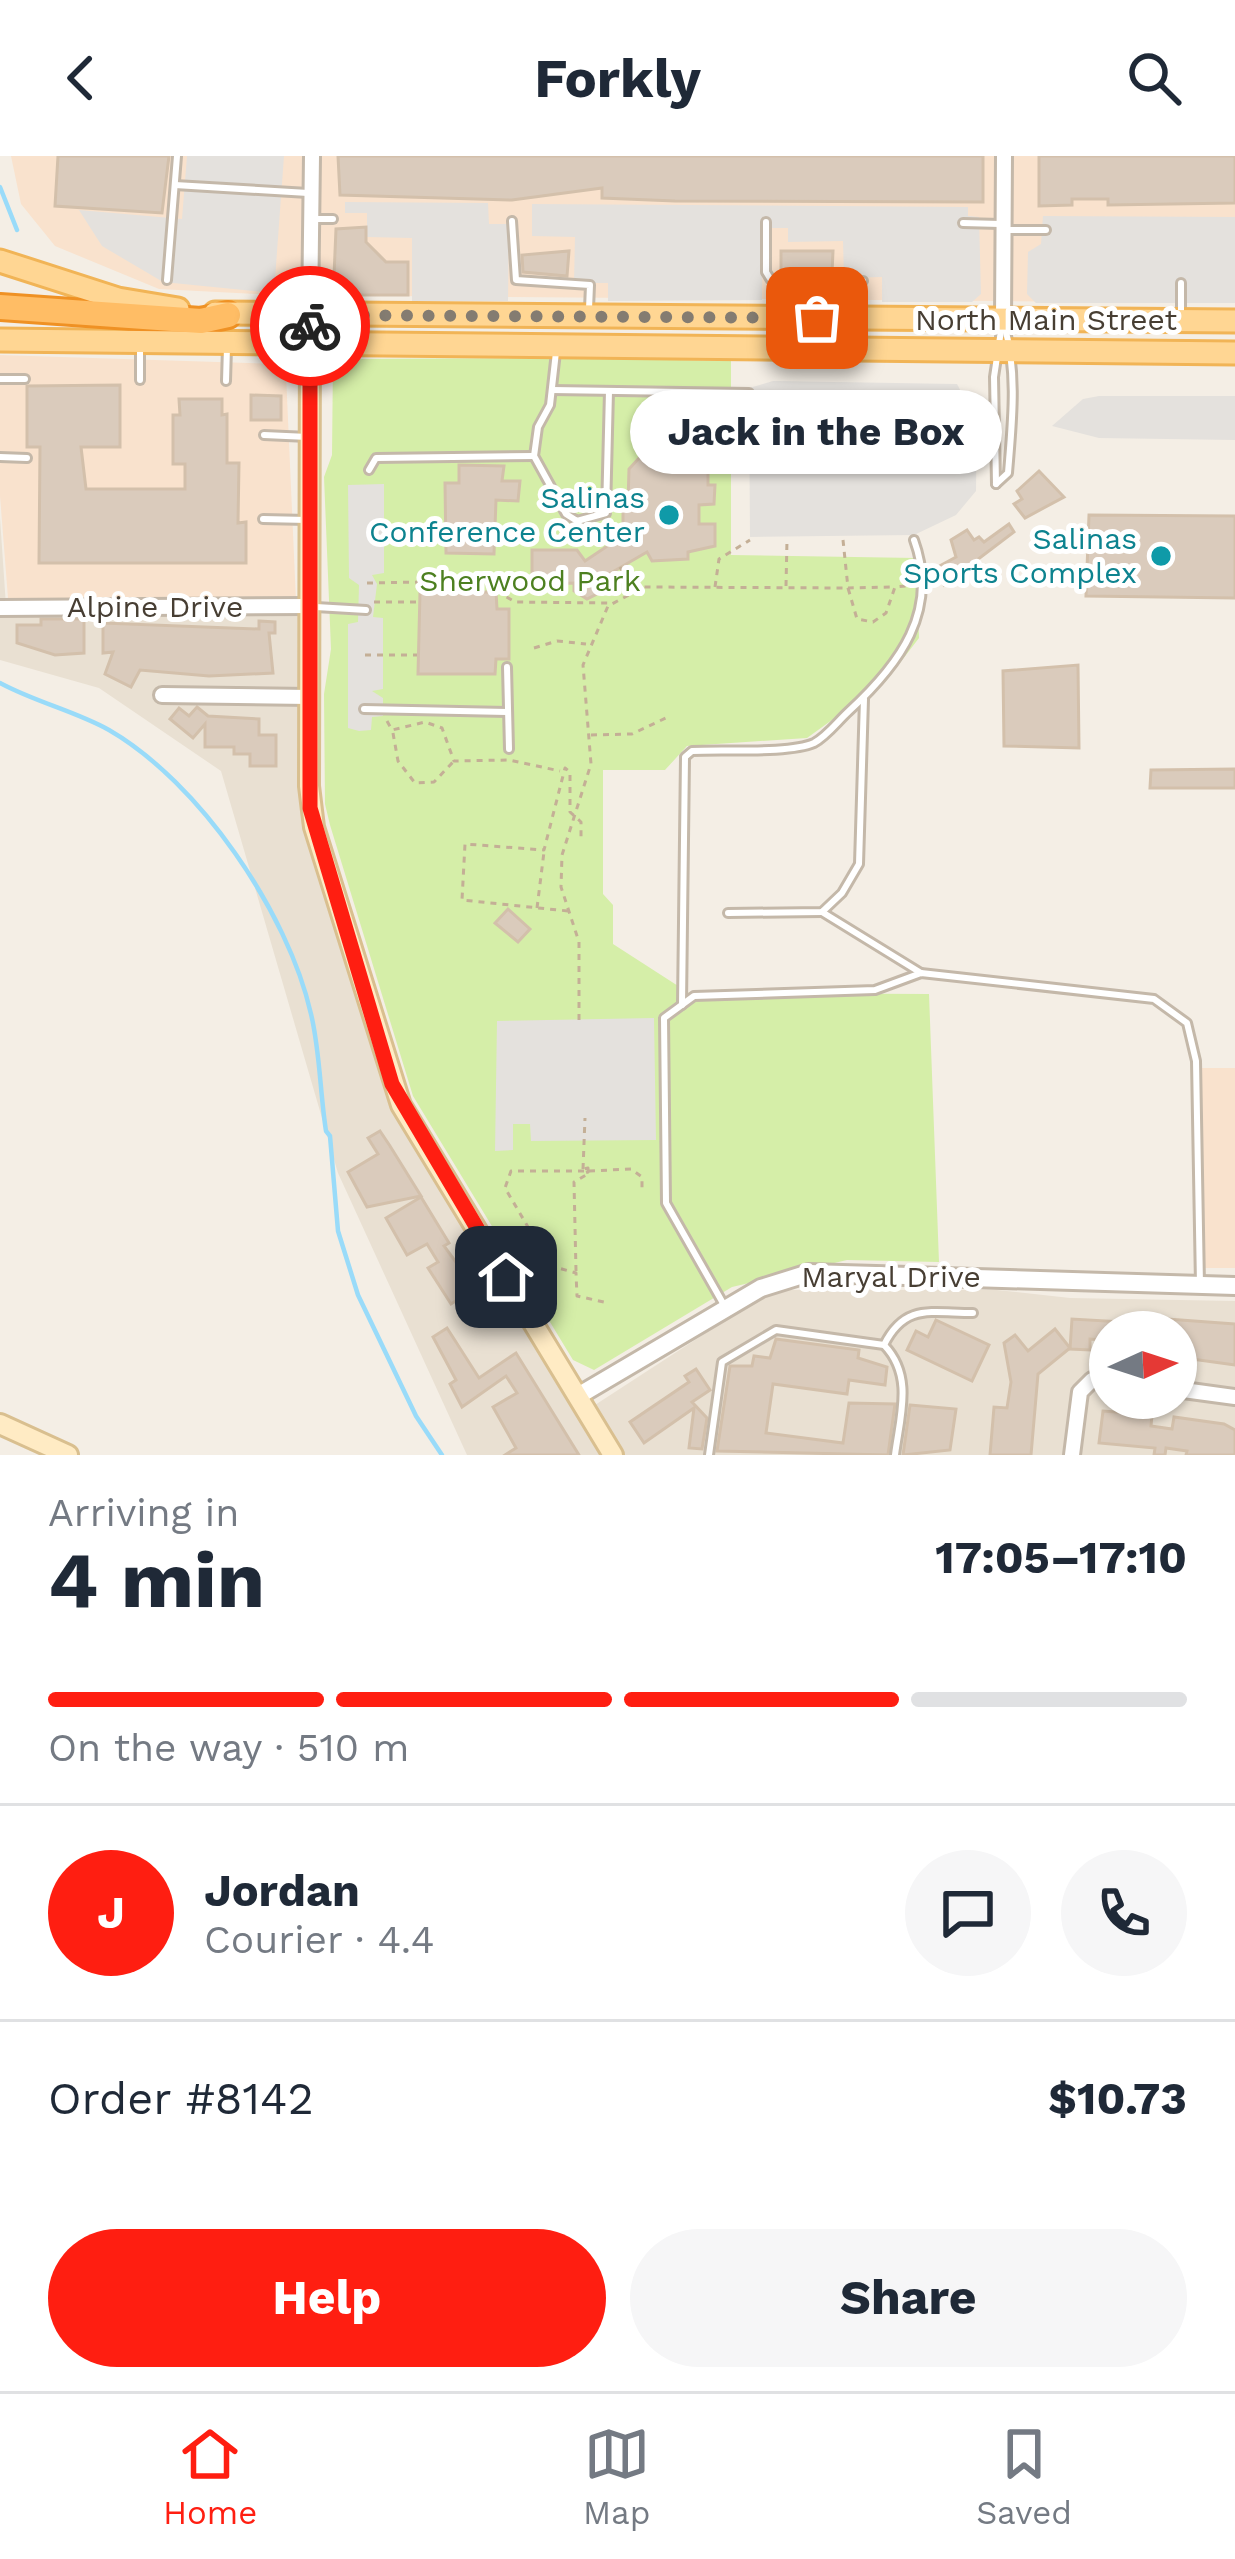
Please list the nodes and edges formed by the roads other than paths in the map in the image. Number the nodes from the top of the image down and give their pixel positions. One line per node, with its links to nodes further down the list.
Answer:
1 (177, 156): 4 (lane)
2 (311, 156): 5 (street)
3 (1004, 156): 11 (street)
4 (175, 185): 5 (lane); 14 (lane)
5 (311, 194): 6 (street)
6 (311, 219): 7 (lane); 19 (street)
7 (333, 219)
8 (512, 221): 20 (lane)
9 (766, 222): 15 (lane)
10 (964, 223): 11 (lane)
11 (1004, 227): 12 (lane); 21 (street)
12 (1046, 230)
13 (0, 261): 18 (main road, North Main Street)
14 (167, 280)
15 (863, 281)
16 (1181, 283): 22 (lane)
17 (0, 307): 18 (highway)
18 (228, 315): 19 (main road, North Main Street)
19 (310, 315): 20 (main road, North Main Street); 27 (main road)
20 (589, 317): 21 (main road, North Main Street)
21 (1003, 320): 22 (main road, North Main Street); 29 (lane); 29 (lane)
22 (1181, 321): 23 (main road, North Main Street)
23 (1235, 321)
24 (0, 340): 26 (main road, North Main Street)
25 (227, 343): 26 (main road, North Main Street); 27 (main road, North Main Street); 34 (lane)
26 (140, 345): 33 (lane)
27 (310, 347): 28 (main road, North Main Street); 39 (main road)
28 (556, 348): 29 (main road, North Main Street); 35 (lane)
29 (1005, 351): 30 (main road, North Main Street); 40 (lane); 41 (lane)
30 (1235, 353)
31 (0, 379): 32 (lane)
32 (25, 379)
33 (140, 380)
34 (226, 382)
35 (552, 390): 36 (lane); 42 (lane)
36 (610, 391): 37 (lane); 42 (lane)
37 (749, 393)
38 (264, 435): 39 (lane)
39 (309, 437): 47 (main road)
40 (1010, 442): 41 (lane); 41 (lane)
41 (997, 443)
42 (534, 456): 45 (lane)
43 (0, 457): 44 (lane)
44 (27, 458)
45 (369, 470)
46 (263, 519): 47 (lane)
47 (310, 520): 49 (main road)
48 (914, 540): 55 (lane)
49 (309, 606): 50 (lane); 51 (street, Alpine Drive); 54 (main road)
50 (366, 606)
51 (0, 608)
52 (507, 667): 57 (lane)
53 (162, 695): 54 (street)
54 (309, 697): 70 (main road)
55 (864, 699): 59 (lane); 62 (lane)
56 (364, 709): 57 (lane)
57 (507, 712): 58 (lane)
58 (509, 748)
59 (822, 912): 60 (lane); 61 (lane)
60 (728, 914)
61 (922, 973): 62 (lane); 63 (lane)
62 (682, 1005): 65 (lane)
63 (1200, 1285): 64 (street, Maryal Drive); 65 (street, Maryal Drive)
64 (1235, 1286)
65 (726, 1308): 70 (street, Maryal Drive)
66 (974, 1313): 67 (lane)
67 (884, 1345): 75 (lane); 76 (lane)
68 (1089, 1382): 77 (street)
69 (1197, 1392): 71 (street)
70 (578, 1396): 74 (main road)
71 (1235, 1397)
72 (0, 1424): 73 (main road)
73 (68, 1455)
74 (614, 1455)
75 (710, 1455)
76 (895, 1455)
77 (1072, 1455)

